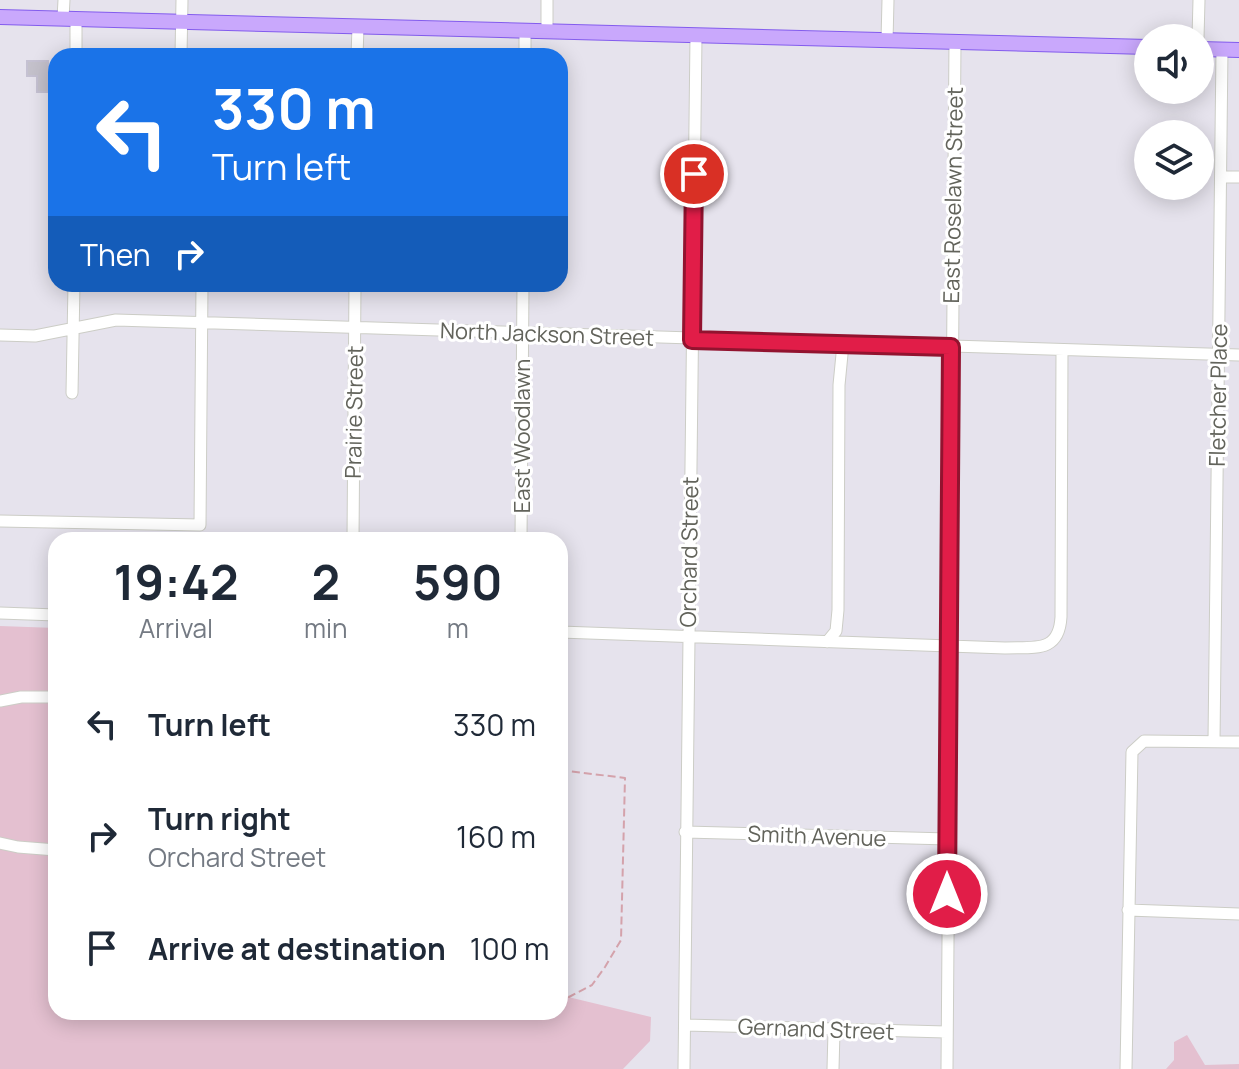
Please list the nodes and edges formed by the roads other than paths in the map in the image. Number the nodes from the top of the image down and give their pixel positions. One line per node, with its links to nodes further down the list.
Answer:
1 (64, 0): 7 (street)
2 (182, 0): 8 (street)
3 (547, 0): 12 (street)
4 (888, 0): 14 (street)
5 (1199, 0): 9 (street)
6 (0, 17): 7 (main road)
7 (70, 19): 8 (main road); 17 (street)
8 (182, 21): 10 (main road); 18 (street)
9 (1198, 24)
10 (358, 27): 11 (main road); 19 (street)
11 (525, 31): 12 (main road); 20 (street)
12 (547, 32): 13 (main road)
13 (696, 36): 14 (main road); 35 (street, Orchard Street)
14 (887, 41): 15 (main road)
15 (955, 42): 16 (main road); 37 (street, East Roselawn Street)
16 (1134, 47)
17 (75, 48)
18 (181, 48)
19 (357, 48)
20 (525, 48)
21 (1214, 50): 22 (main road)
22 (1222, 50): 23 (main road); 24 (street, Fletcher Place)
23 (1239, 50)
24 (1221, 177): 25 (street); 39 (street, Fletcher Place)
25 (1239, 177)
26 (74, 292): 31 (street)
27 (202, 292): 30 (street)
28 (355, 292): 32 (street, Prairie Street)
29 (523, 292): 33 (street, East Woodlawn)
30 (202, 322): 31 (street, North Jackson Street); 32 (street, North Jackson Street); 42 (street)
31 (73, 328): 34 (street, North Jackson Street); 41 (street)
32 (355, 328): 33 (street, North Jackson Street); 43 (street, Prairie Street)
33 (522, 332): 35 (street, North Jackson Street); 44 (street, East Woodlawn)
34 (0, 335)
35 (692, 340): 36 (street, North Jackson Street); 48 (street, Orchard Street)
36 (843, 344): 37 (street, North Jackson Street); 49 (street)
37 (951, 347): 38 (street, North Jackson Street); 50 (street, East Roselawn Street)
38 (1062, 350): 39 (street, North Jackson Street); 50 (street)
39 (1219, 355): 40 (street, North Jackson Street); 53 (street, Fletcher Place)
40 (1239, 355)
41 (72, 393)
42 (0, 521)
43 (353, 532)
44 (521, 532)
45 (0, 613): 46 (street)
46 (48, 615)
47 (568, 632): 48 (street)
48 (688, 637): 49 (street); 55 (street, Orchard Street)
49 (827, 642): 50 (street)
50 (949, 646): 56 (street, East Roselawn Street)
51 (48, 697): 52 (street)
52 (0, 701)
53 (1214, 741): 54 (street); 59 (street)
54 (1239, 742)
55 (685, 832): 56 (street, Smith Avenue); 61 (street, Orchard Street)
56 (948, 839): 63 (street, East Roselawn Street)
57 (0, 843): 58 (street)
58 (48, 849)
59 (1128, 910): 60 (street); 67 (street)
60 (1239, 914)
61 (685, 1025): 62 (street, Gernand Street); 64 (street, Orchard Street)
62 (834, 1031): 63 (street, Gernand Street); 65 (street)
63 (946, 1032): 66 (street, East Roselawn Street)
64 (684, 1069)
65 (833, 1069)
66 (947, 1069)
67 (1126, 1069)

